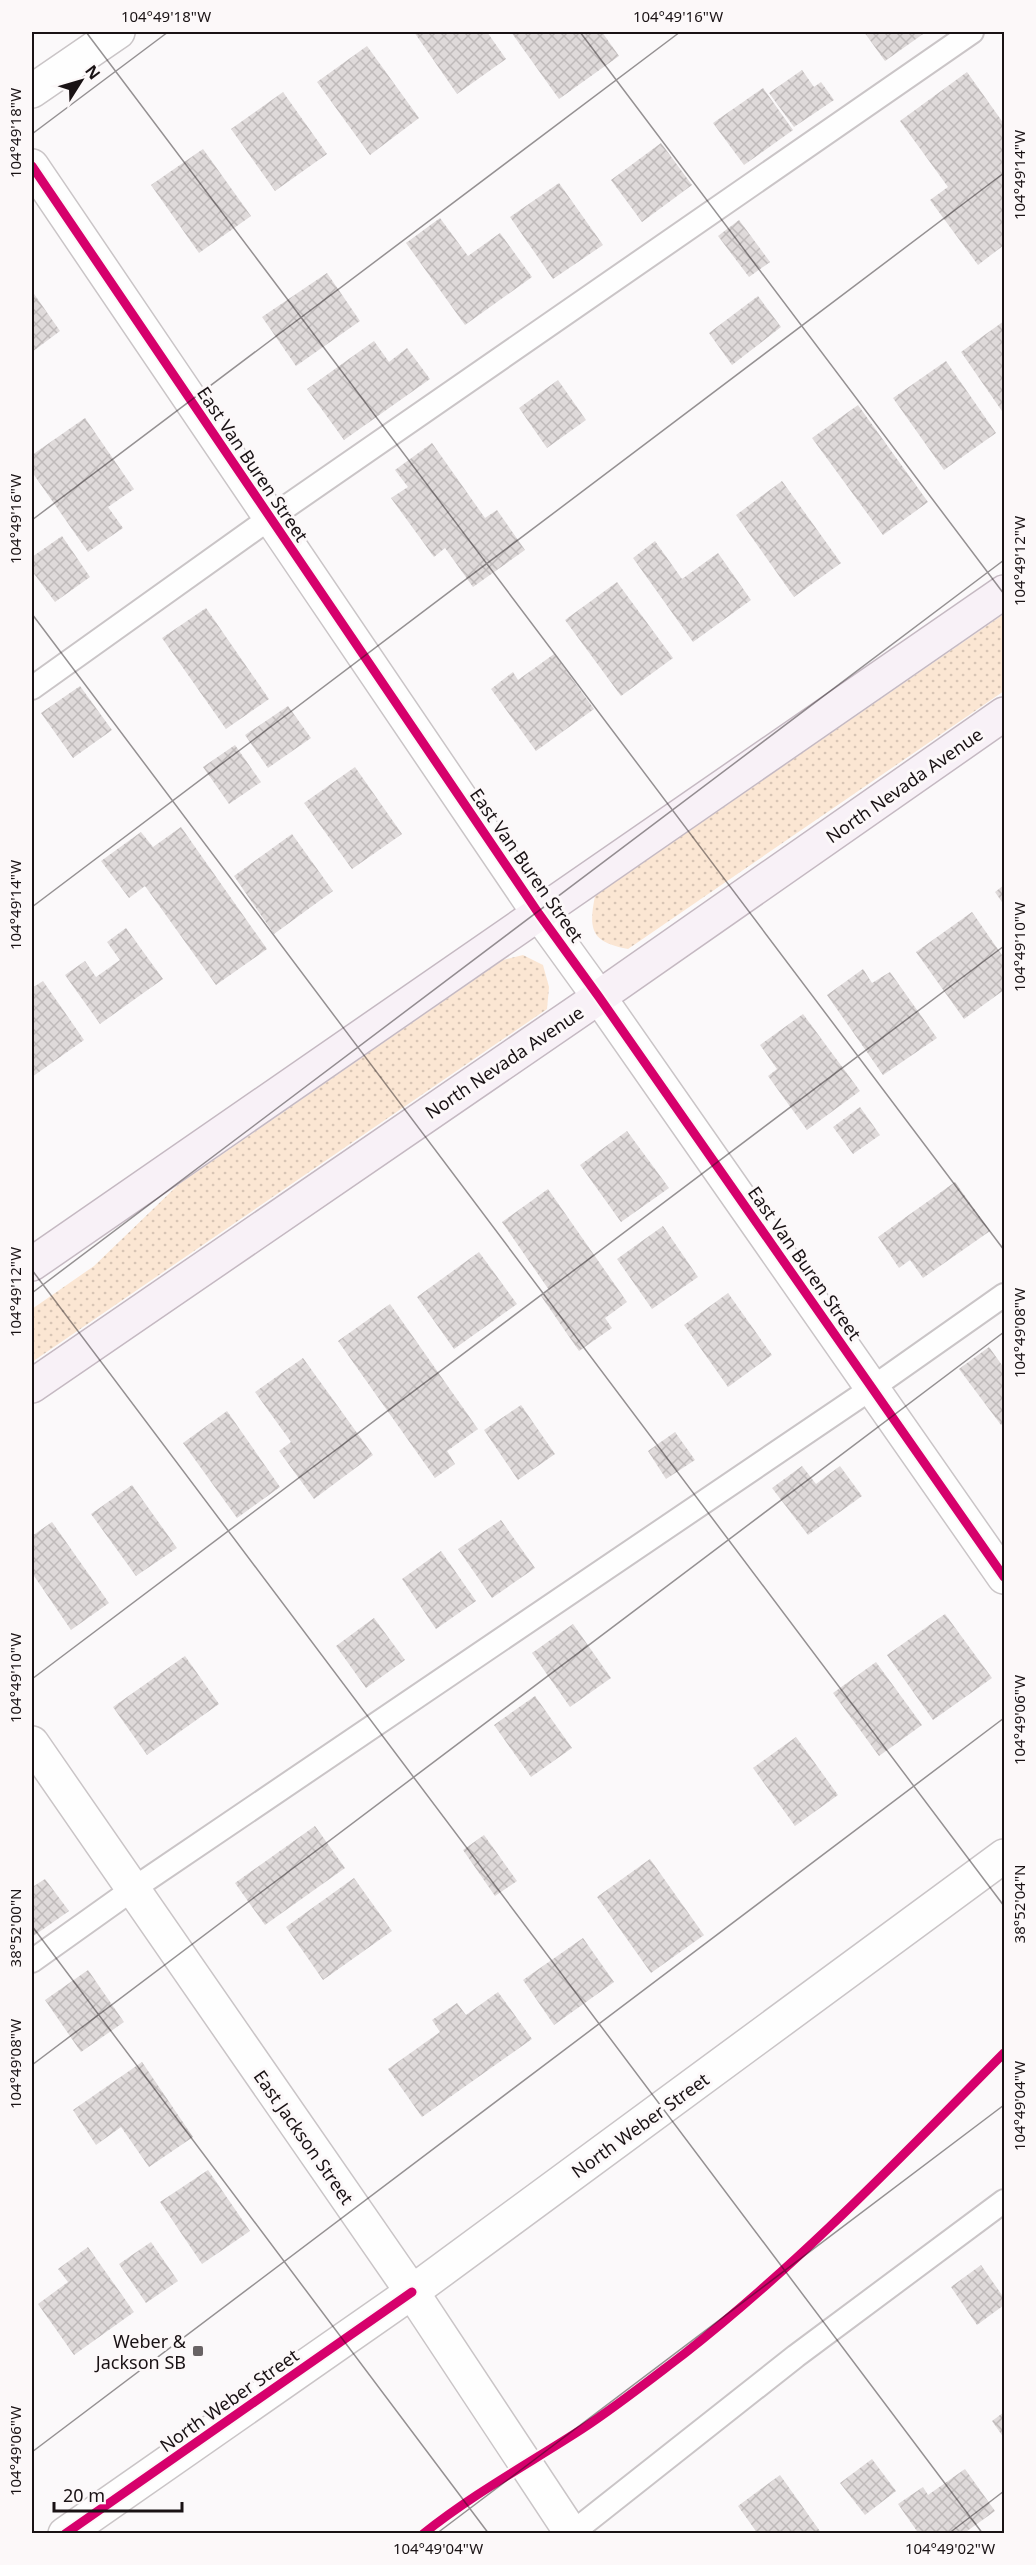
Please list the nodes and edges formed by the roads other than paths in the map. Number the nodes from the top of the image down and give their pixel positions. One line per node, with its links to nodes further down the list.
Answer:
1 (118, 32): 3 (street)
2 (972, 32): 5 (lane)
3 (32, 92)
4 (32, 166): 5 (street, East Van Buren Street)
5 (270, 518): 7 (lane); 9 (street, East Van Buren Street)
6 (1005, 592): 9 (main road)
7 (32, 688)
8 (1005, 714): 10 (main road, North Nevada Avenue)
9 (539, 914): 10 (street, East Van Buren Street); 11 (main road)
10 (599, 997): 13 (main road, North Nevada Avenue); 14 (street, East Van Buren Street)
11 (32, 1264)
12 (1005, 1295): 14 (lane)
13 (32, 1386)
14 (872, 1388): 15 (street, East Van Buren Street); 18 (lane)
15 (1005, 1576)
16 (32, 1743): 18 (street, East Jackson Street)
17 (1005, 1856): 21 (street, North Weber Street)
18 (133, 1889): 19 (lane); 21 (street, East Jackson Street)
19 (32, 1961)
20 (1005, 2201): 22 (lane)
21 (412, 2292): 22 (street, East Jackson Street); 23 (street, North Weber Street)
22 (572, 2533)
23 (65, 2534)

